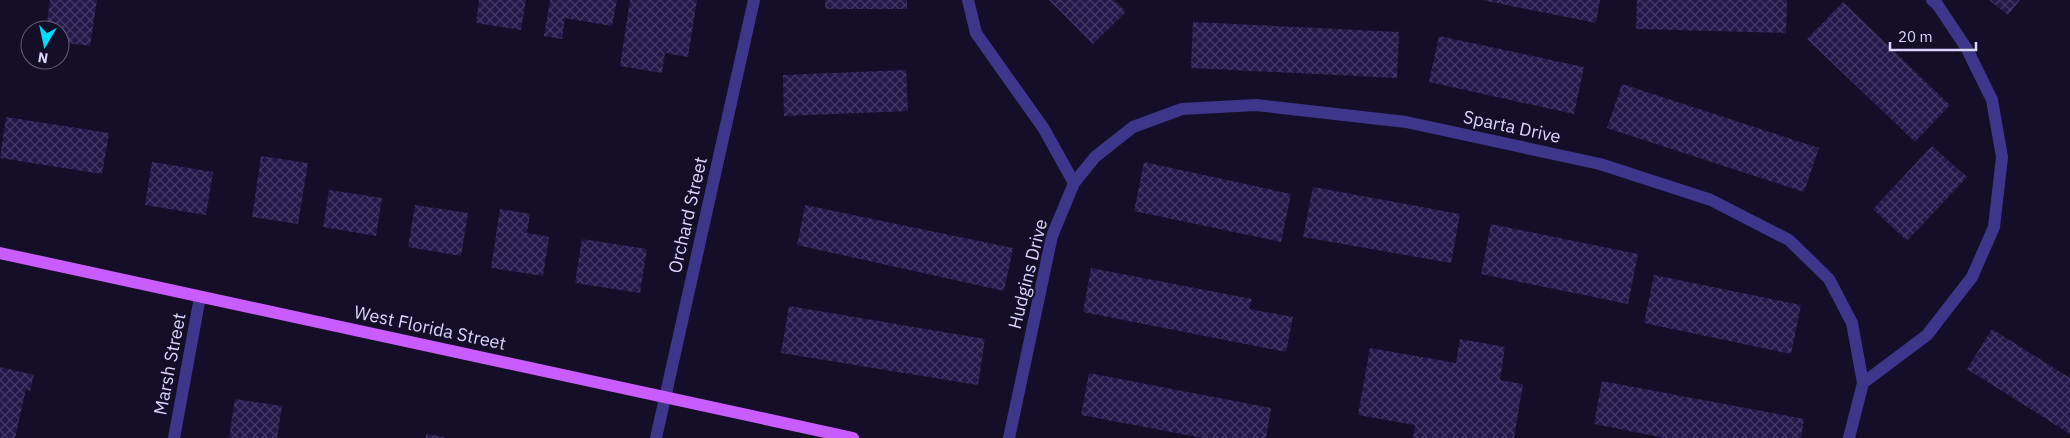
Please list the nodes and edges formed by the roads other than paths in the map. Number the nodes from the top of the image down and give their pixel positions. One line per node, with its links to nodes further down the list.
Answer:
1 (754, 0): 8 (street, Orchard Street)
2 (968, 0): 4 (street)
3 (1932, 0): 7 (street)
4 (1074, 183): 7 (street, Sparta Drive); 12 (street, Hudgins Drive)
5 (0, 253): 6 (main road, West Florida Street)
6 (200, 297): 8 (main road, West Florida Street); 9 (street, Marsh Street)
7 (1863, 383): 13 (street)
8 (666, 397): 10 (street, Orchard Street); 11 (main road, West Florida Street)
9 (174, 438)
10 (656, 438)
11 (853, 438)
12 (1009, 438)
13 (1850, 438)

